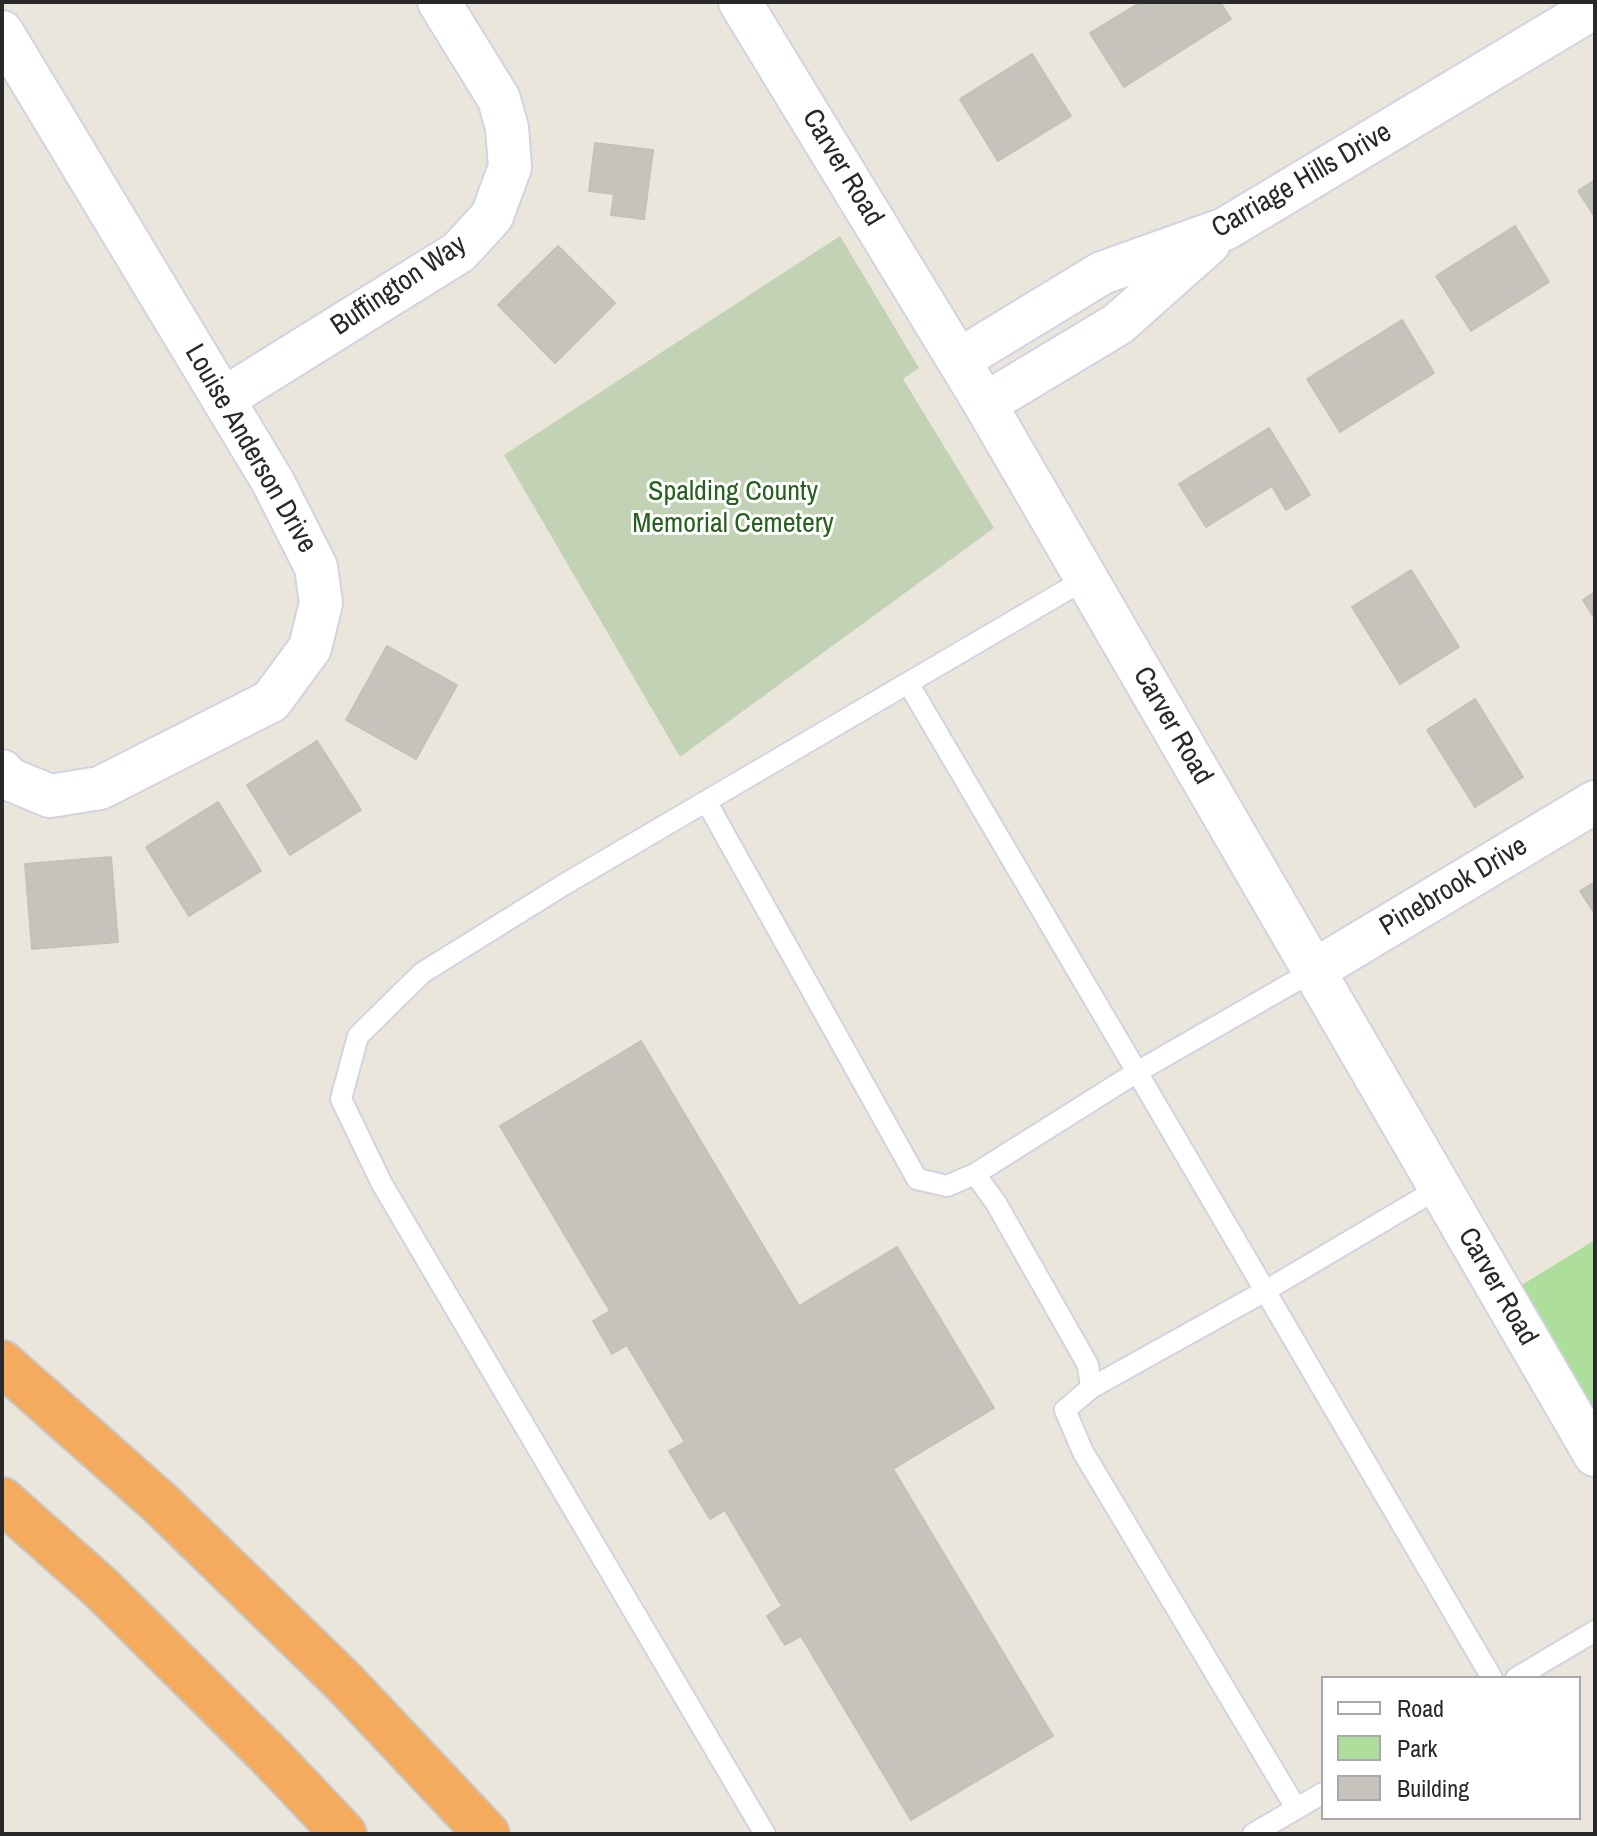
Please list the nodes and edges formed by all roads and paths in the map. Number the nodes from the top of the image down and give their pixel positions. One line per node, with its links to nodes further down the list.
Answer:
1 (439, 2): 7 (street, Buffington Way)
2 (740, 2): 6 (street, Carver Road)
3 (1595, 7): 5 (street, Carriage Hills Drive)
4 (2, 32): 7 (street, Louise Anderson Drive)
5 (1225, 229): 6 (street, Carriage Hills Drive); 8 (street)
6 (959, 360): 8 (street, Carver Road)
7 (223, 399): 11 (street, Louise Anderson Drive)
8 (985, 404): 9 (street, Carver Road)
9 (1087, 578): 10 (lane); 14 (street, Carver Road)
10 (908, 683): 12 (lane); 15 (lane)
11 (2, 771)
12 (706, 801): 16 (lane); 30 (lane)
13 (1595, 802): 14 (street, Pinebrook Drive)
14 (1313, 971): 15 (lane); 17 (street, Carver Road)
15 (1137, 1072): 16 (lane); 18 (lane)
16 (975, 1174): 20 (lane)
17 (1439, 1188): 18 (lane); 21 (street, Carver Road)
18 (1265, 1291): 20 (lane); 24 (lane)
19 (2, 1363): 29 (highway)
20 (1091, 1388): 27 (lane)
21 (1595, 1455)
22 (2, 1500): 28 (highway)
23 (1595, 1631): 25 (lane)
24 (1491, 1676)
25 (1519, 1676)
26 (1321, 1794): 27 (lane)
27 (1296, 1808): 31 (lane)
28 (344, 1834)
29 (487, 1834)
30 (765, 1834)
31 (1253, 1834)

